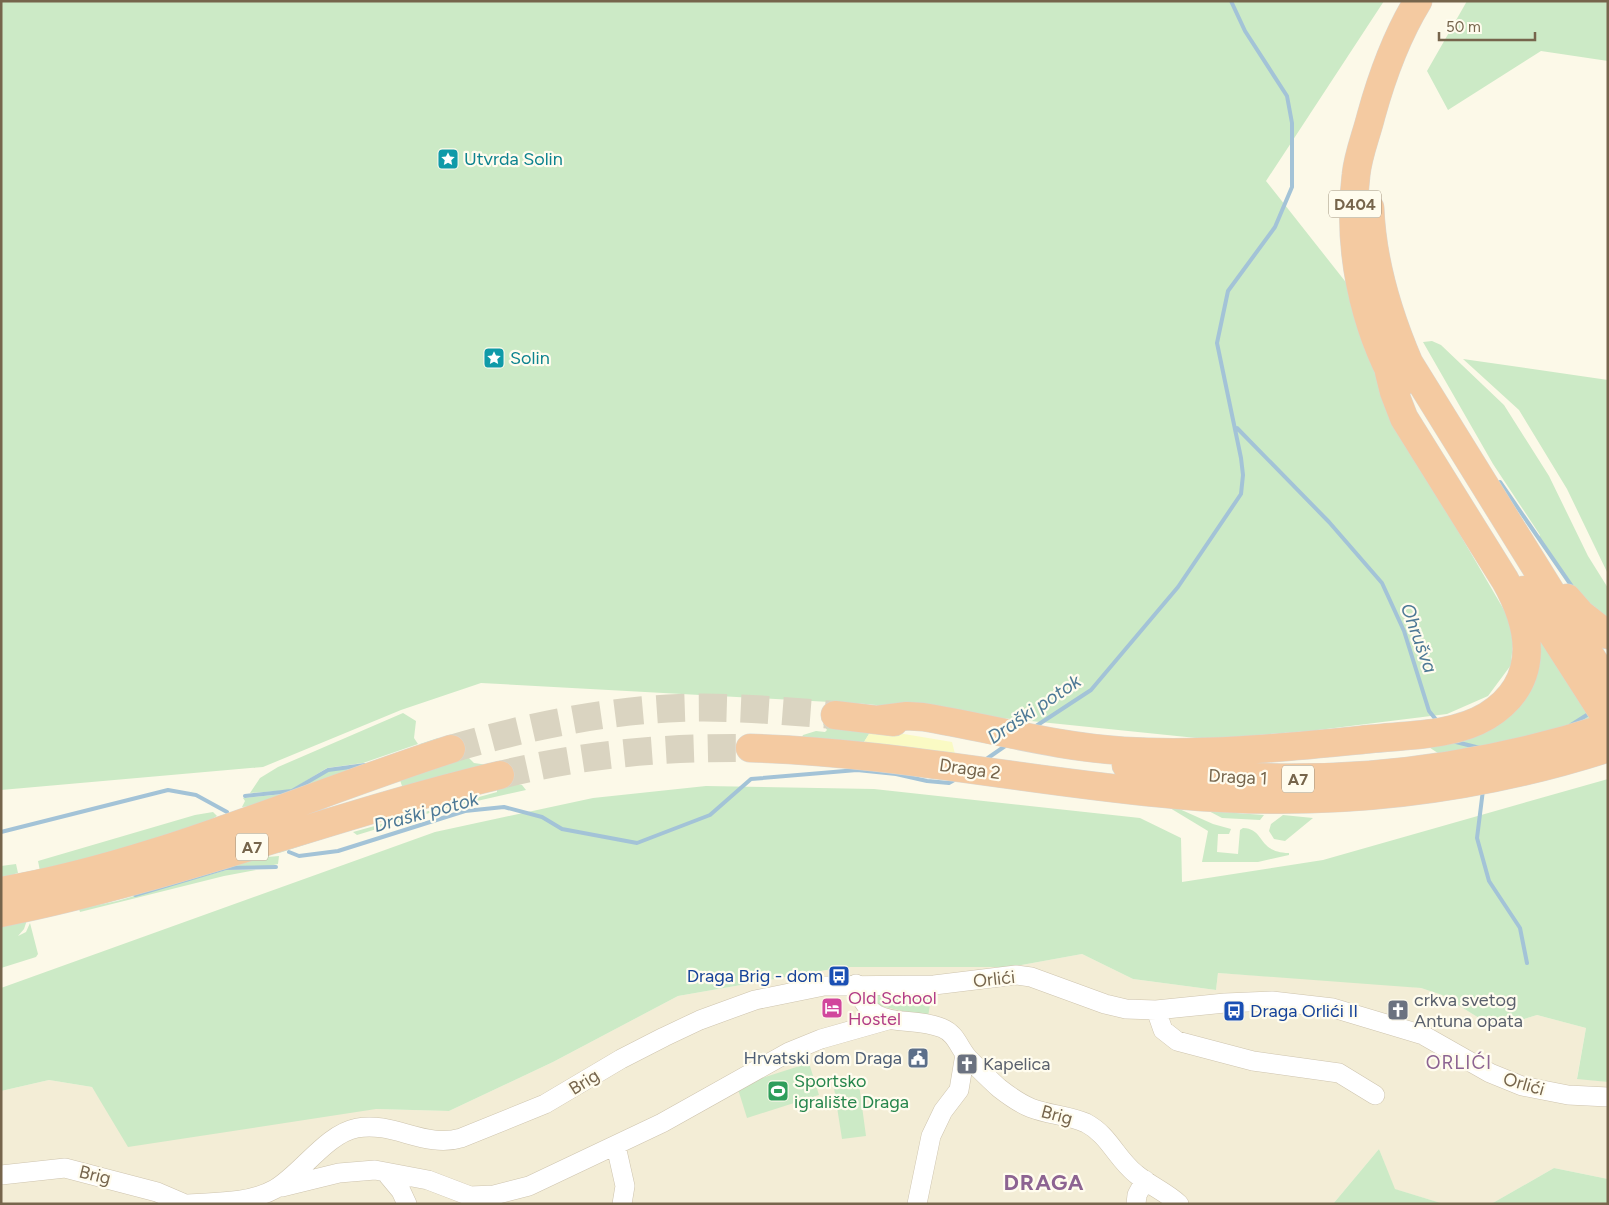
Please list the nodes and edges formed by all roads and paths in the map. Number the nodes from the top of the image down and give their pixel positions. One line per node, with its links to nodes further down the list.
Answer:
1 (1418, 1): 2 (highway, D404)
2 (1399, 367): 3 (highway); 4 (highway); 8 (highway)
3 (1608, 635)
4 (1596, 679): 6 (highway)
5 (835, 715): 8 (highway, A7)
6 (1608, 721)
7 (1608, 727): 8 (highway, Draga 1 / A7)
8 (987, 734)
9 (750, 748): 14 (highway, Draga 2 / A7)
10 (1608, 748): 14 (highway, A7)
11 (451, 749): 15 (highway, A7)
12 (1608, 758): 14 (highway)
13 (500, 774): 16 (highway, A7)
14 (1315, 805)
15 (1, 891)
16 (1, 913)
17 (856, 984): 18 (street, Orlići); 19 (street, Brig); 27 (street, Brig)
18 (1156, 1010): 21 (street); 22 (street, Orlići)
19 (888, 1020): 20 (street, Brig); 23 (street, Brig)
20 (965, 1054): 26 (street, Brig); 31 (street)
21 (1374, 1095)
22 (1608, 1097)
23 (616, 1146): 24 (street, Brig); 30 (street)
24 (386, 1173): 27 (street, Brig); 29 (street)
25 (1, 1175): 28 (street, Brig)
26 (1146, 1180): 32 (street); 33 (street, Brig)
27 (276, 1188): 28 (street, Brig)
28 (185, 1204)
29 (408, 1204)
30 (622, 1204)
31 (917, 1204)
32 (1136, 1204)
33 (1179, 1204)

